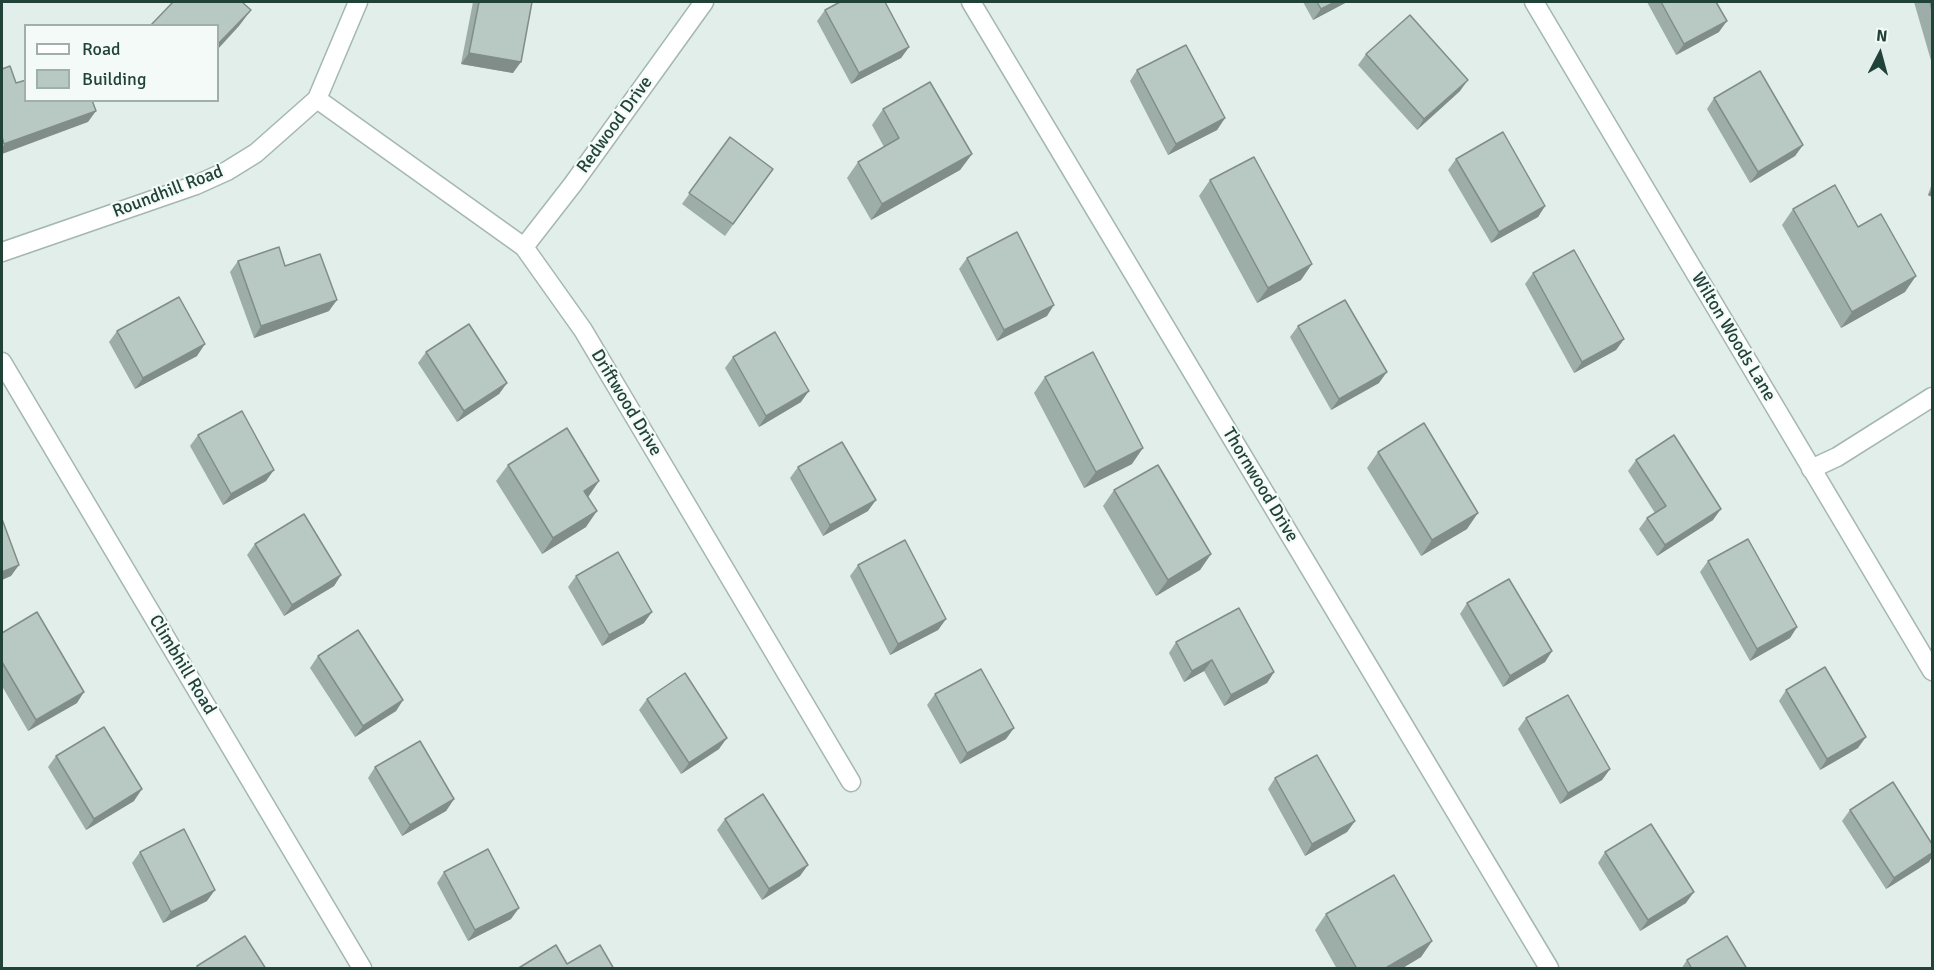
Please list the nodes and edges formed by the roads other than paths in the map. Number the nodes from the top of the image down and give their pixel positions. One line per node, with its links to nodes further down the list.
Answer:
1 (358, 2): 5 (street, Roundhill Road)
2 (704, 2): 6 (street, Redwood Drive)
3 (971, 2): 14 (street, Thornwood Drive)
4 (1534, 2): 10 (street, Wilton Woods Lane)
5 (317, 99): 6 (street, Driftwood Drive); 7 (street, Roundhill Road)
6 (524, 247): 12 (street, Driftwood Drive)
7 (2, 252)
8 (2, 362): 13 (street, Climbhill Road)
9 (1932, 397): 10 (street)
10 (1811, 469): 11 (street, Wilton Woods Lane)
11 (1932, 671)
12 (850, 782)
13 (362, 969)
14 (1549, 969)

